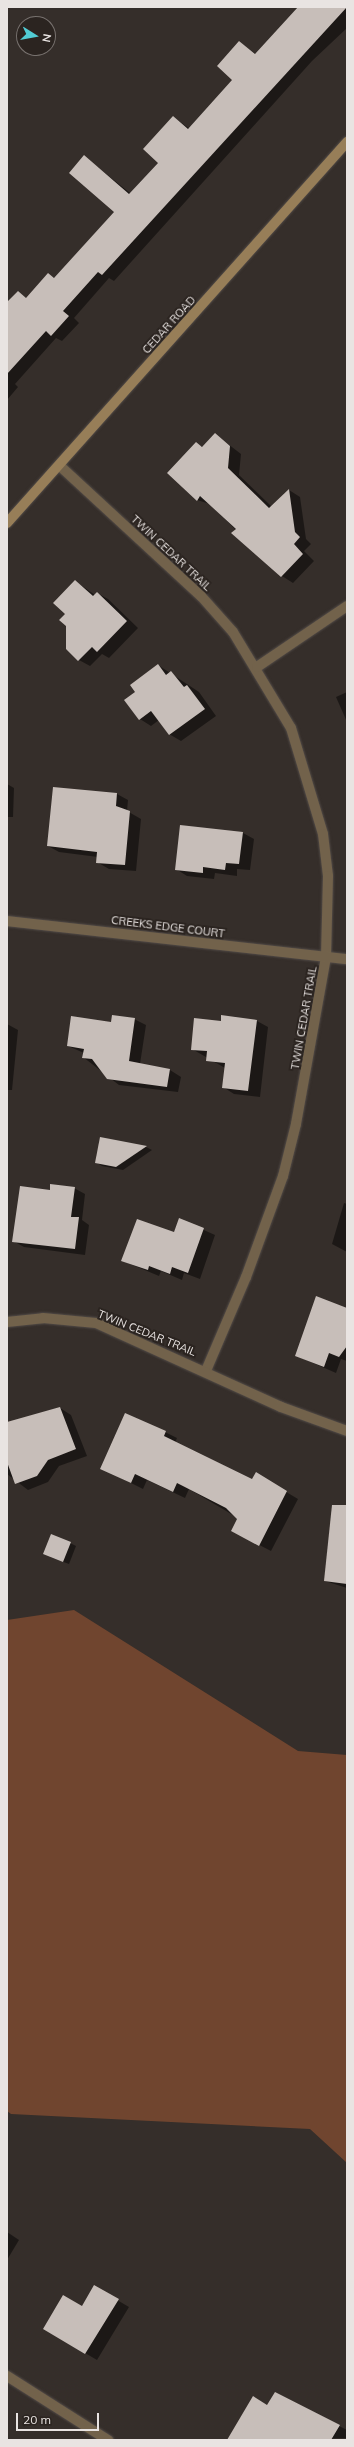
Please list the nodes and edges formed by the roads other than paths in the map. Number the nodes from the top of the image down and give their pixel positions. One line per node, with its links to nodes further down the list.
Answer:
1 (347, 142): 2 (street, CEDAR ROAD)
2 (60, 466): 3 (street, CEDAR ROAD); 5 (street, TWIN CEDAR TRAIL)
3 (7, 523)
4 (347, 606): 5 (street)
5 (257, 667): 7 (street, TWIN CEDAR TRAIL)
6 (7, 921): 7 (street, CREEKS EDGE COURT)
7 (326, 957): 8 (street, CREEKS EDGE COURT); 10 (street, TWIN CEDAR TRAIL)
8 (347, 960)
9 (7, 1322): 10 (street, TWIN CEDAR TRAIL)
10 (206, 1370): 11 (street, TWIN CEDAR TRAIL)
11 (347, 1431)
12 (7, 2376): 13 (street)
13 (108, 2440)

